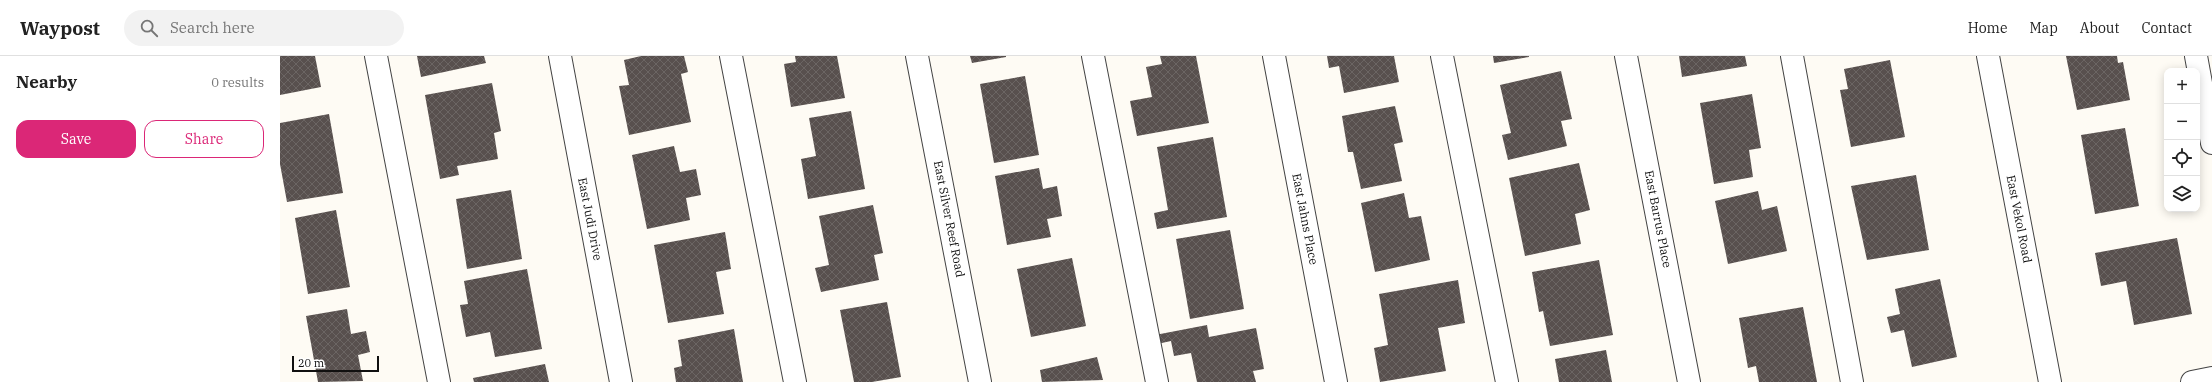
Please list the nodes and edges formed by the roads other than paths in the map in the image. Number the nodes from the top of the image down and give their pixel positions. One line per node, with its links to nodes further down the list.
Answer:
1 (376, 56): 14 (street)
2 (560, 56): 15 (street, East Judi Drive)
3 (731, 56): 16 (street)
4 (917, 56): 17 (street, East Silver Reef Road)
5 (1093, 56): 18 (street)
6 (1274, 56): 19 (street, East Jahns Place)
7 (1442, 56): 20 (street)
8 (1626, 56): 21 (street, East Barrus Place)
9 (1792, 56): 22 (street)
10 (1988, 56): 23 (street, East Vekol Road)
11 (2196, 56): 12 (street)
12 (2212, 143)
13 (2212, 378): 24 (street)
14 (438, 382)
15 (621, 382)
16 (795, 382)
17 (980, 382)
18 (1157, 382)
19 (1336, 382)
20 (1507, 382)
21 (1689, 382)
22 (1852, 382)
23 (2050, 382)
24 (2192, 382)

